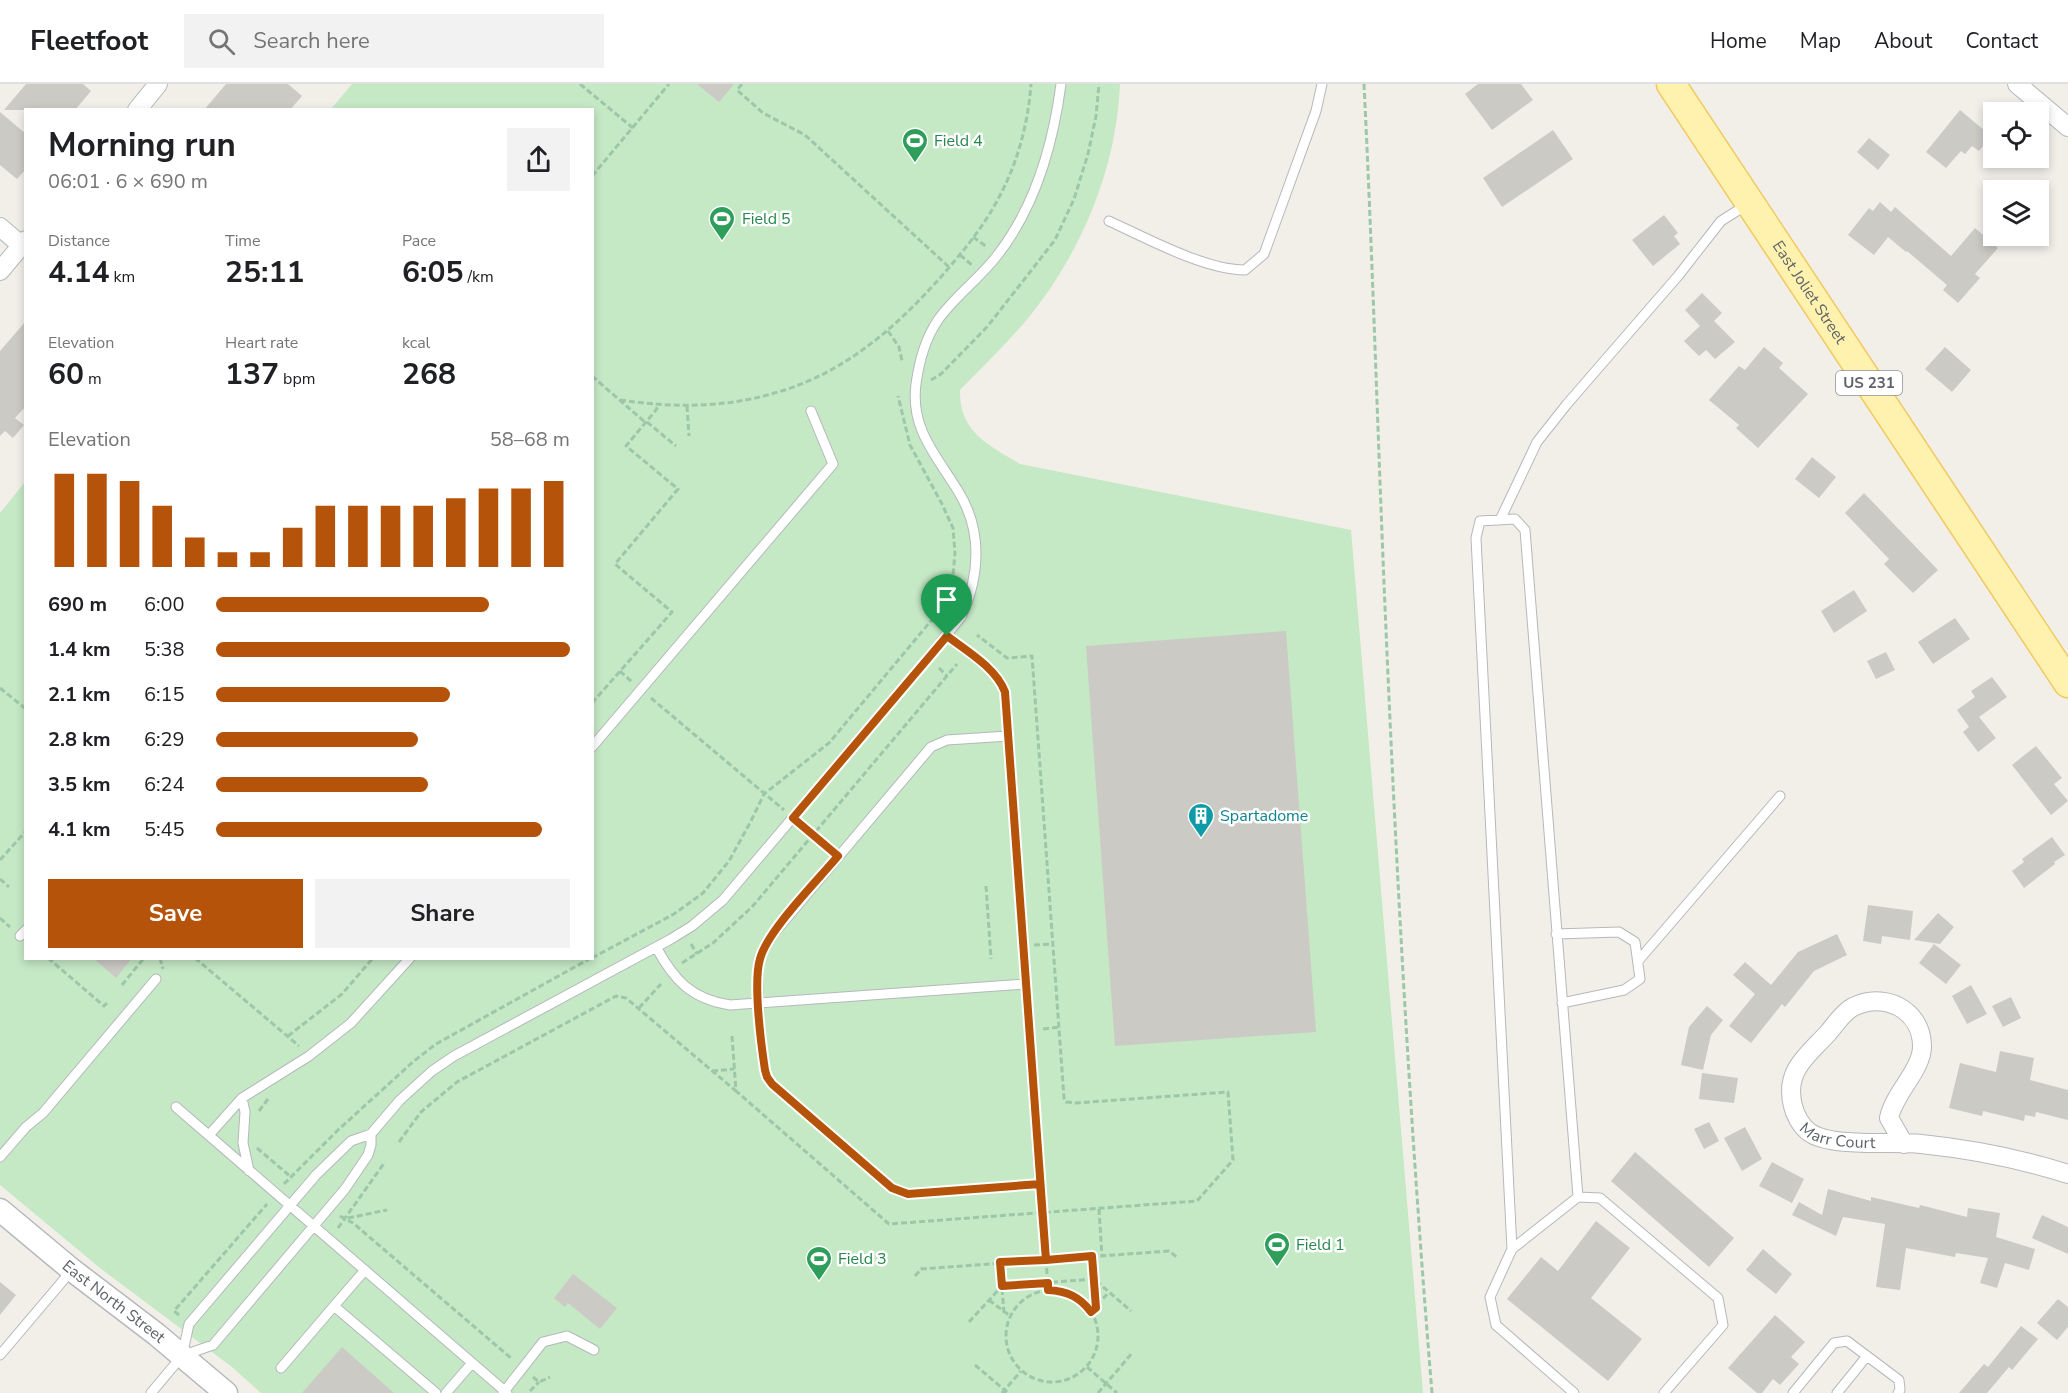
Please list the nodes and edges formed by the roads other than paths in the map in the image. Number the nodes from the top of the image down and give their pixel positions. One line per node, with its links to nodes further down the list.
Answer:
1 (158, 84): 6 (street)
2 (1060, 84): 15 (lane)
3 (1322, 84): 9 (lane)
4 (1671, 84): 8 (main road, East Joliet Street / US 231)
5 (2017, 84): 7 (street)
6 (139, 108)
7 (2068, 127)
8 (1749, 202): 14 (lane); 16 (main road, East Joliet Street / US 231)
9 (1109, 221)
10 (0, 227): 11 (street)
11 (23, 243): 12 (street)
12 (0, 271)
13 (811, 411): 18 (lane)
14 (1500, 520): 20 (lane); 40 (lane)
15 (947, 636): 17 (lane); 21 (lane)
16 (2068, 682)
17 (1008, 736): 25 (lane); 27 (lane)
18 (594, 745)
19 (1780, 796): 23 (lane)
20 (1556, 934): 23 (lane); 26 (lane)
21 (656, 947): 27 (lane); 30 (lane)
22 (408, 960): 28 (lane)
23 (1638, 961): 26 (lane)
24 (156, 980): 33 (lane)
25 (1026, 984): 27 (lane); 27 (lane)
26 (1562, 1003): 36 (lane)
27 (759, 1004)
28 (242, 1098): 31 (lane); 34 (lane)
29 (176, 1107): 31 (lane)
30 (371, 1134): 37 (lane); 39 (lane)
31 (209, 1135): 34 (lane)
32 (1904, 1144): 32 (street, Marr Court); 35 (street, Marr Court)
33 (0, 1157)
34 (249, 1171): 37 (lane)
35 (2068, 1174)
36 (1578, 1197): 40 (lane); 57 (lane)
37 (291, 1207): 39 (lane); 46 (lane)
38 (0, 1210): 41 (street, East North Street)
39 (313, 1226): 42 (lane); 46 (lane)
40 (1512, 1249): 56 (lane)
41 (72, 1270): 45 (lane); 46 (street, East North Street)
42 (364, 1270): 43 (lane); 48 (lane)
43 (334, 1306): 49 (lane); 54 (lane)
44 (594, 1350): 51 (lane)
45 (0, 1355)
46 (182, 1356): 52 (lane); 53 (street, East North Street)
47 (1867, 1356): 50 (lane); 58 (lane); 59 (lane)
48 (472, 1363): 51 (lane); 55 (lane)
49 (281, 1368)
50 (1899, 1391)
51 (505, 1392)
52 (150, 1393)
53 (226, 1393)
54 (436, 1393)
55 (446, 1393)
56 (1574, 1393)
57 (1664, 1393)
58 (1793, 1393)
59 (1837, 1393)

